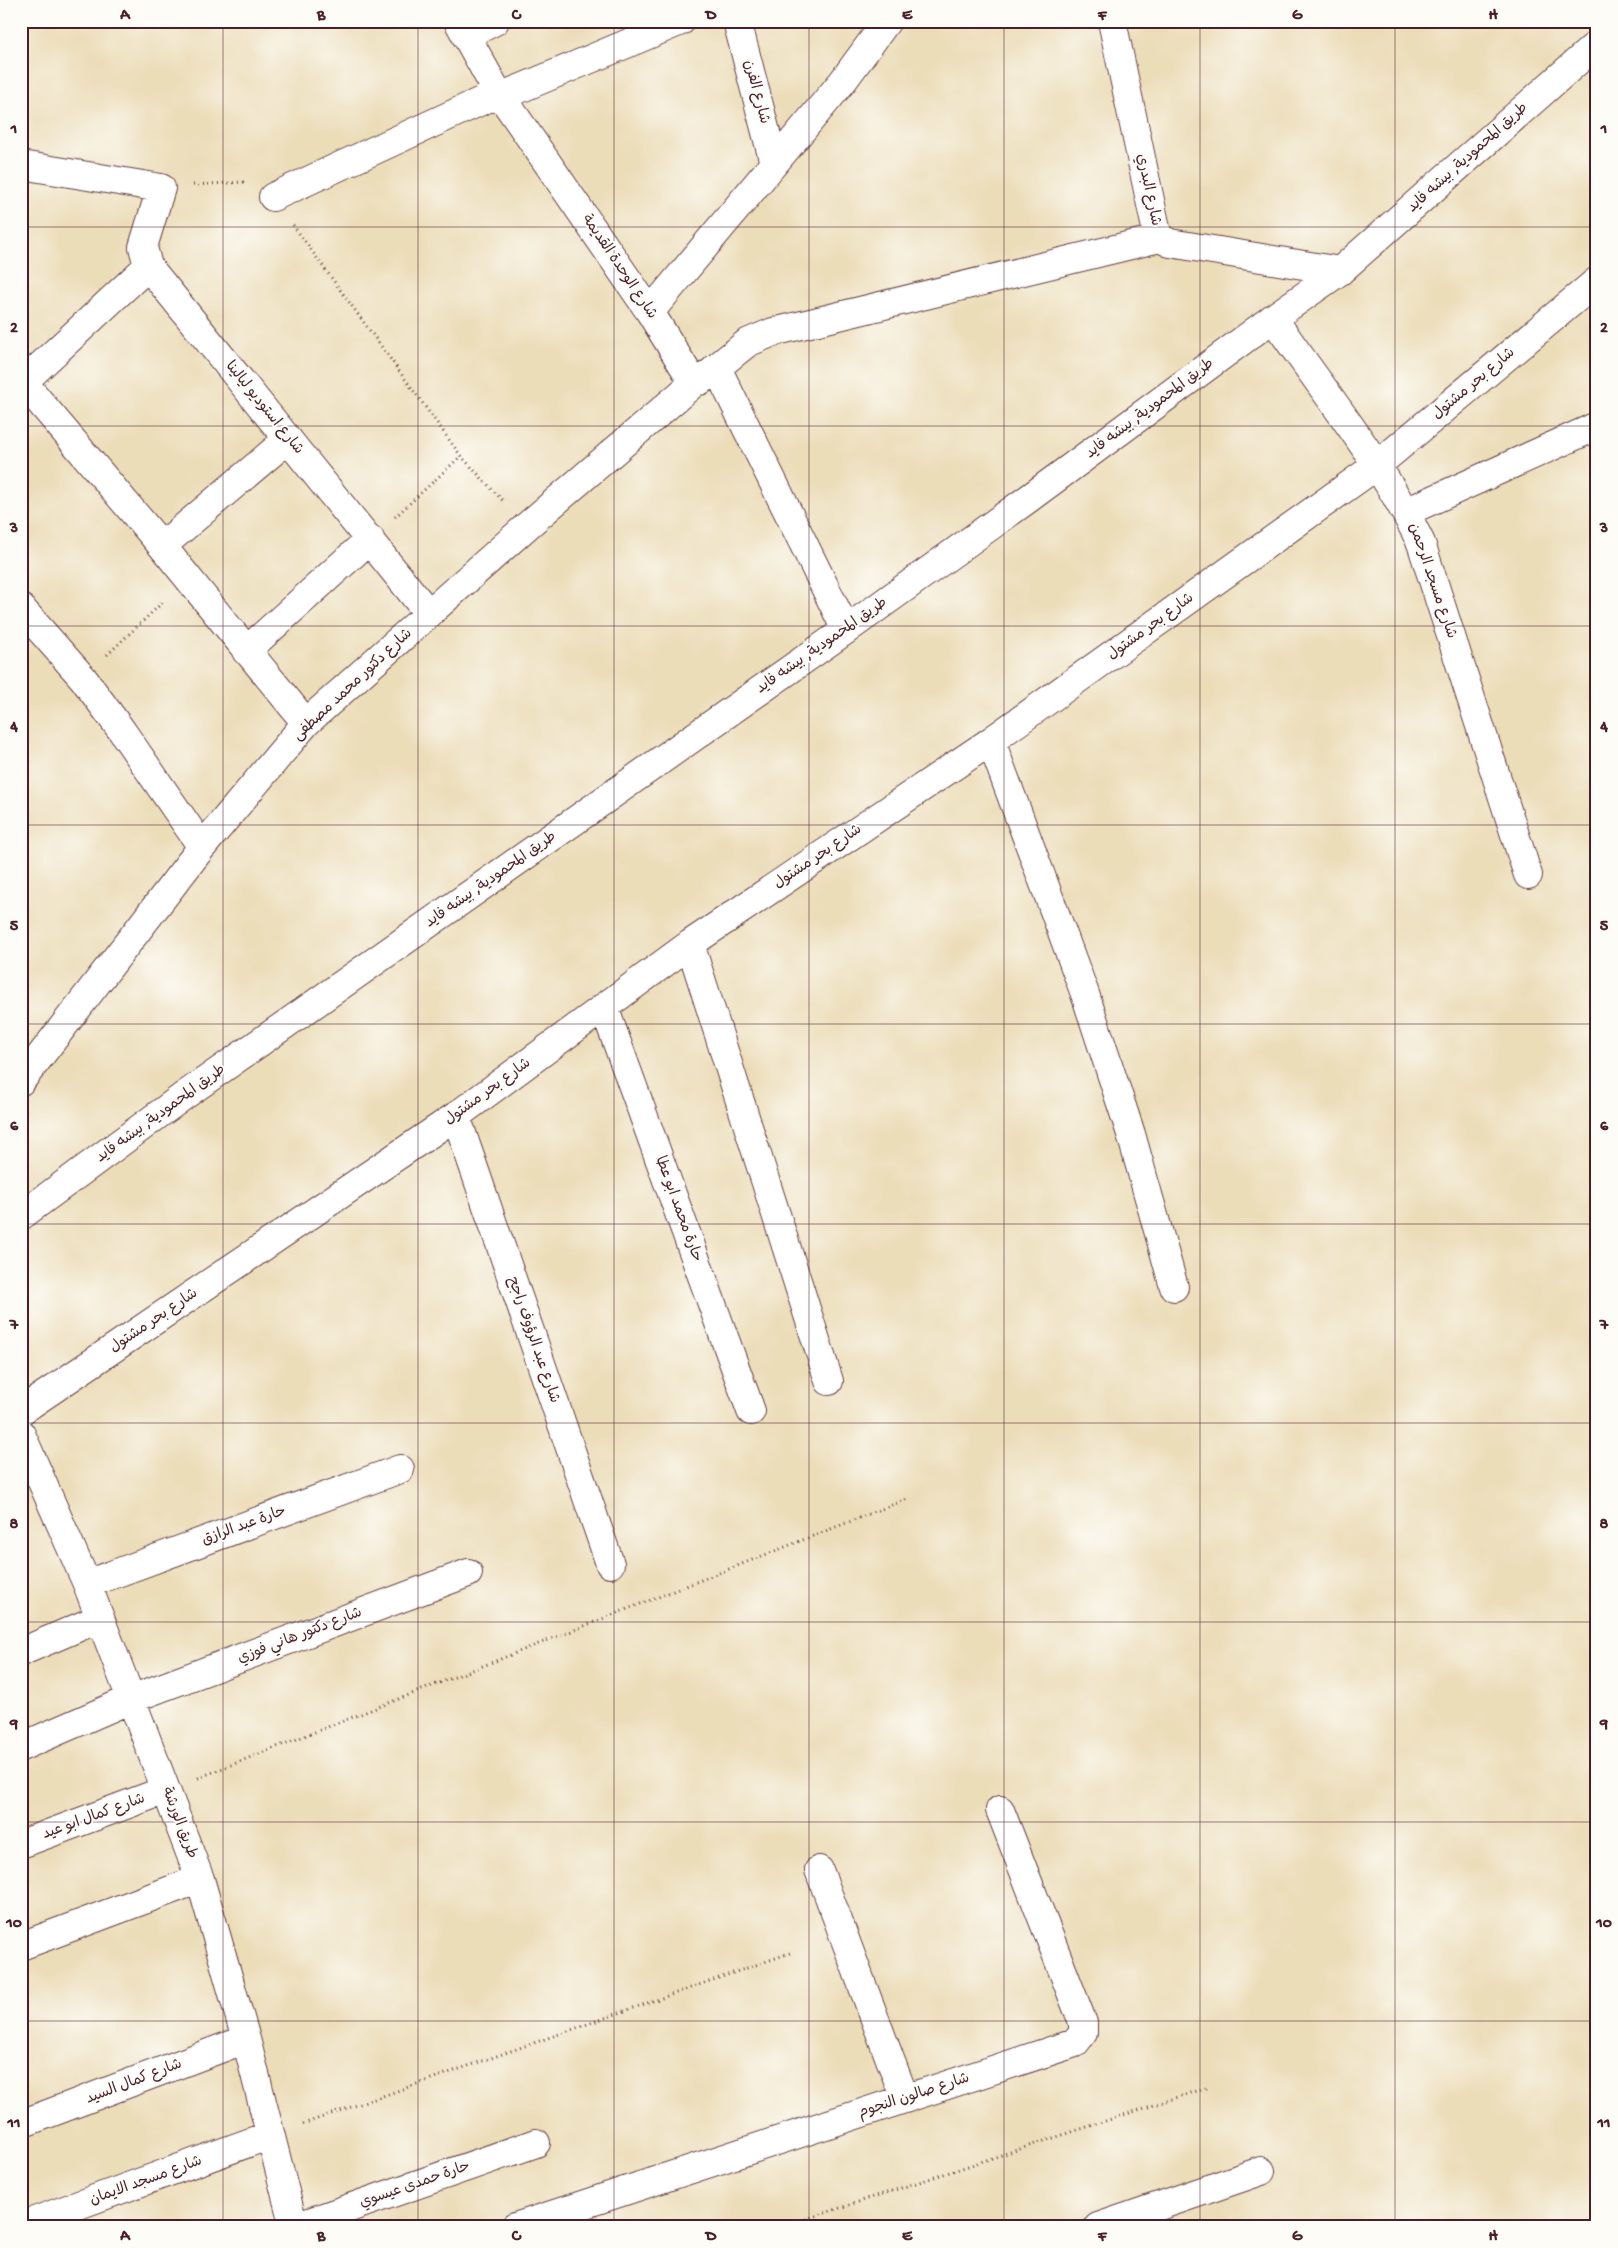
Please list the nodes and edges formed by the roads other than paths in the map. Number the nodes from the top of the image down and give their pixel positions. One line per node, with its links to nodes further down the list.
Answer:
1 (495, 21): 6 (street)
2 (681, 21): 8 (street)
3 (737, 21): 9 (street, شارع الفرن)
4 (887, 21): 9 (street)
5 (1112, 21): 12 (street, شارع البدري)
6 (462, 29): 8 (street, شارع الوحدة القديمة)
7 (1597, 44): 14 (street, طريق المحمودية, بيشه فايد)
8 (500, 97): 11 (street); 16 (street, شارع الوحدة القديمة)
9 (774, 163): 16 (street)
10 (21, 165): 13 (street)
11 (273, 197)
12 (1160, 238): 14 (street, شارع البدري); 18 (street, شارع دكتور محمد مصطفى)
13 (148, 266): 19 (street); 21 (street, شارع استوديو ليالينا)
14 (1340, 271): 17 (street, طريق المحمودية, بيشه فايد)
15 (1597, 281): 22 (street, شارع بحر مشتول)
16 (650, 312): 18 (street, شارع الوحدة القديمة)
17 (1272, 318): 22 (street, شارع مسجد الرحمن); 28 (street, طريق المحمودية, بيشه فايد)
18 (705, 375): 27 (street, شارع دكتور محمد مصطفى); 28 (street, شارع الوحدة القديمة)
19 (22, 383): 25 (street)
20 (1597, 426): 23 (street)
21 (288, 439): 24 (street, شارع استوديو ليالينا); 25 (street)
22 (1376, 466): 23 (street, شارع مسجد الرحمن); 31 (street, شارع بحر مشتول)
23 (1406, 512): 33 (street, شارع مسجد الرحمن)
24 (370, 539): 27 (street, شارع استوديو ليالينا); 29 (street)
25 (162, 546): 29 (street)
26 (21, 608): 32 (street)
27 (430, 614): 30 (street, شارع دكتور محمد مصطفى)
28 (846, 630): 38 (street, طريق المحمودية, بيشه فايد)
29 (246, 651): 30 (street)
30 (306, 723): 32 (street, شارع دكتور محمد مصطفى)
31 (991, 741): 34 (street, شارع بحر مشتول); 39 (street)
32 (202, 847): 36 (street, شارع دكتور محمد مصطفى)
33 (1528, 875)
34 (690, 944): 35 (street, شارع بحر مشتول); 40 (street)
35 (604, 1007): 37 (street, شارع بحر مشتول); 42 (street, حارة محمد ابو عطا)
36 (21, 1081)
37 (456, 1116): 41 (street, شارع بحر مشتول); 45 (street, شارع عبد الرؤوف راجح)
38 (25, 1207)
39 (1174, 1287)
40 (829, 1382)
41 (21, 1410)
42 (751, 1411)
43 (21, 1434): 47 (street, طريق الورشة)
44 (400, 1469): 47 (street, حارة عبد الرازق)
45 (610, 1564)
46 (468, 1573): 50 (street, شارع دكتور هاني فوزي)
47 (87, 1584): 48 (street, طريق الورشة)
48 (100, 1618): 49 (street); 50 (street, طريق الورشة)
49 (21, 1652)
50 (131, 1699): 51 (street, شارع دكتور هاني فوزي); 52 (street, طريق الورشة)
51 (21, 1747)
52 (166, 1790): 54 (street, شارع كمال ابو عيد); 56 (street, طريق الورشة)
53 (1000, 1810): 59 (street, شارع صالون النجوم)
54 (21, 1844)
55 (819, 1870): 59 (street)
56 (200, 1879): 57 (street); 58 (street, طريق الورشة)
57 (21, 1946)
58 (246, 2039): 60 (street, شارع كمال السيد); 61 (street, طريق الورشة)
59 (905, 2099): 66 (street, شارع صالون النجوم)
60 (21, 2124)
61 (270, 2135): 64 (street, شارع مسجد الايمان); 65 (street, طريق الورشة)
62 (536, 2143): 65 (street, حارة حمدى عيسوي)
63 (1261, 2171): 67 (street)
64 (21, 2226)
65 (294, 2227)
66 (515, 2227)
67 (1098, 2227)

